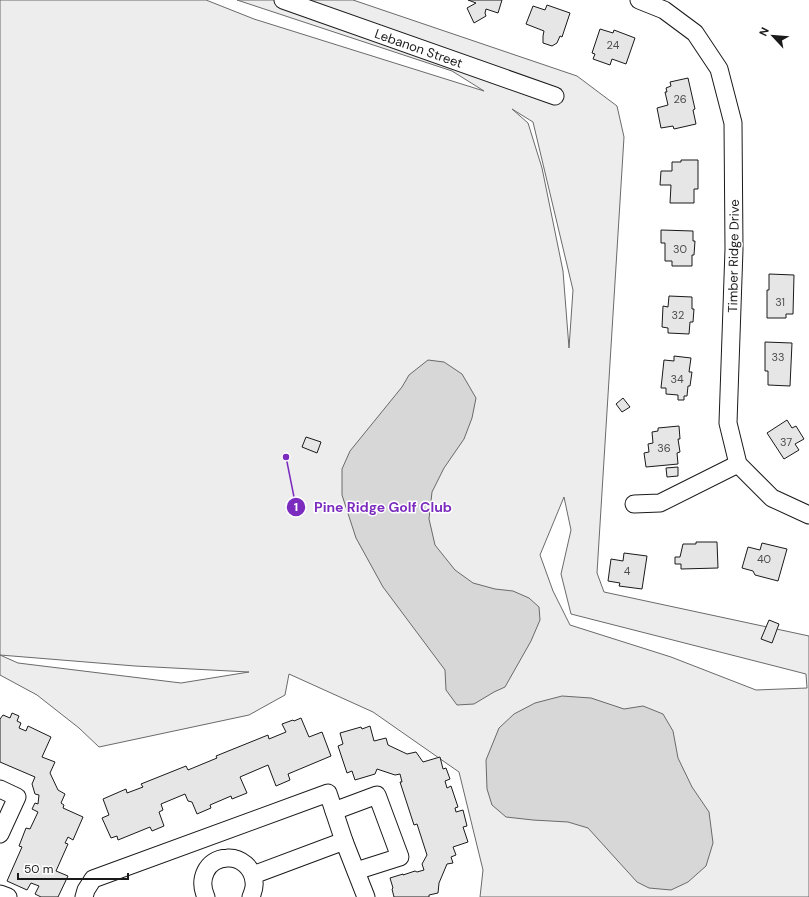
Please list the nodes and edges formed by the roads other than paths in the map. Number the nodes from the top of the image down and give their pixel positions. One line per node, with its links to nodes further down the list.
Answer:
1 (283, 0): 3 (street, Lebanon Street)
2 (640, 0): 4 (street, Timber Ridge Drive)
3 (555, 96)
4 (738, 464): 5 (street); 6 (street)
5 (634, 504)
6 (809, 515)
7 (0, 788): 9 (street)
8 (334, 811): 10 (street); 11 (street); 15 (street)
9 (0, 834)
10 (344, 841): 11 (street); 12 (street)
11 (356, 871): 18 (street)
12 (253, 875): 16 (street); 17 (street)
13 (0, 894): 14 (street)
14 (8, 897)
15 (84, 897)
16 (204, 897)
17 (251, 897)
18 (366, 897)

